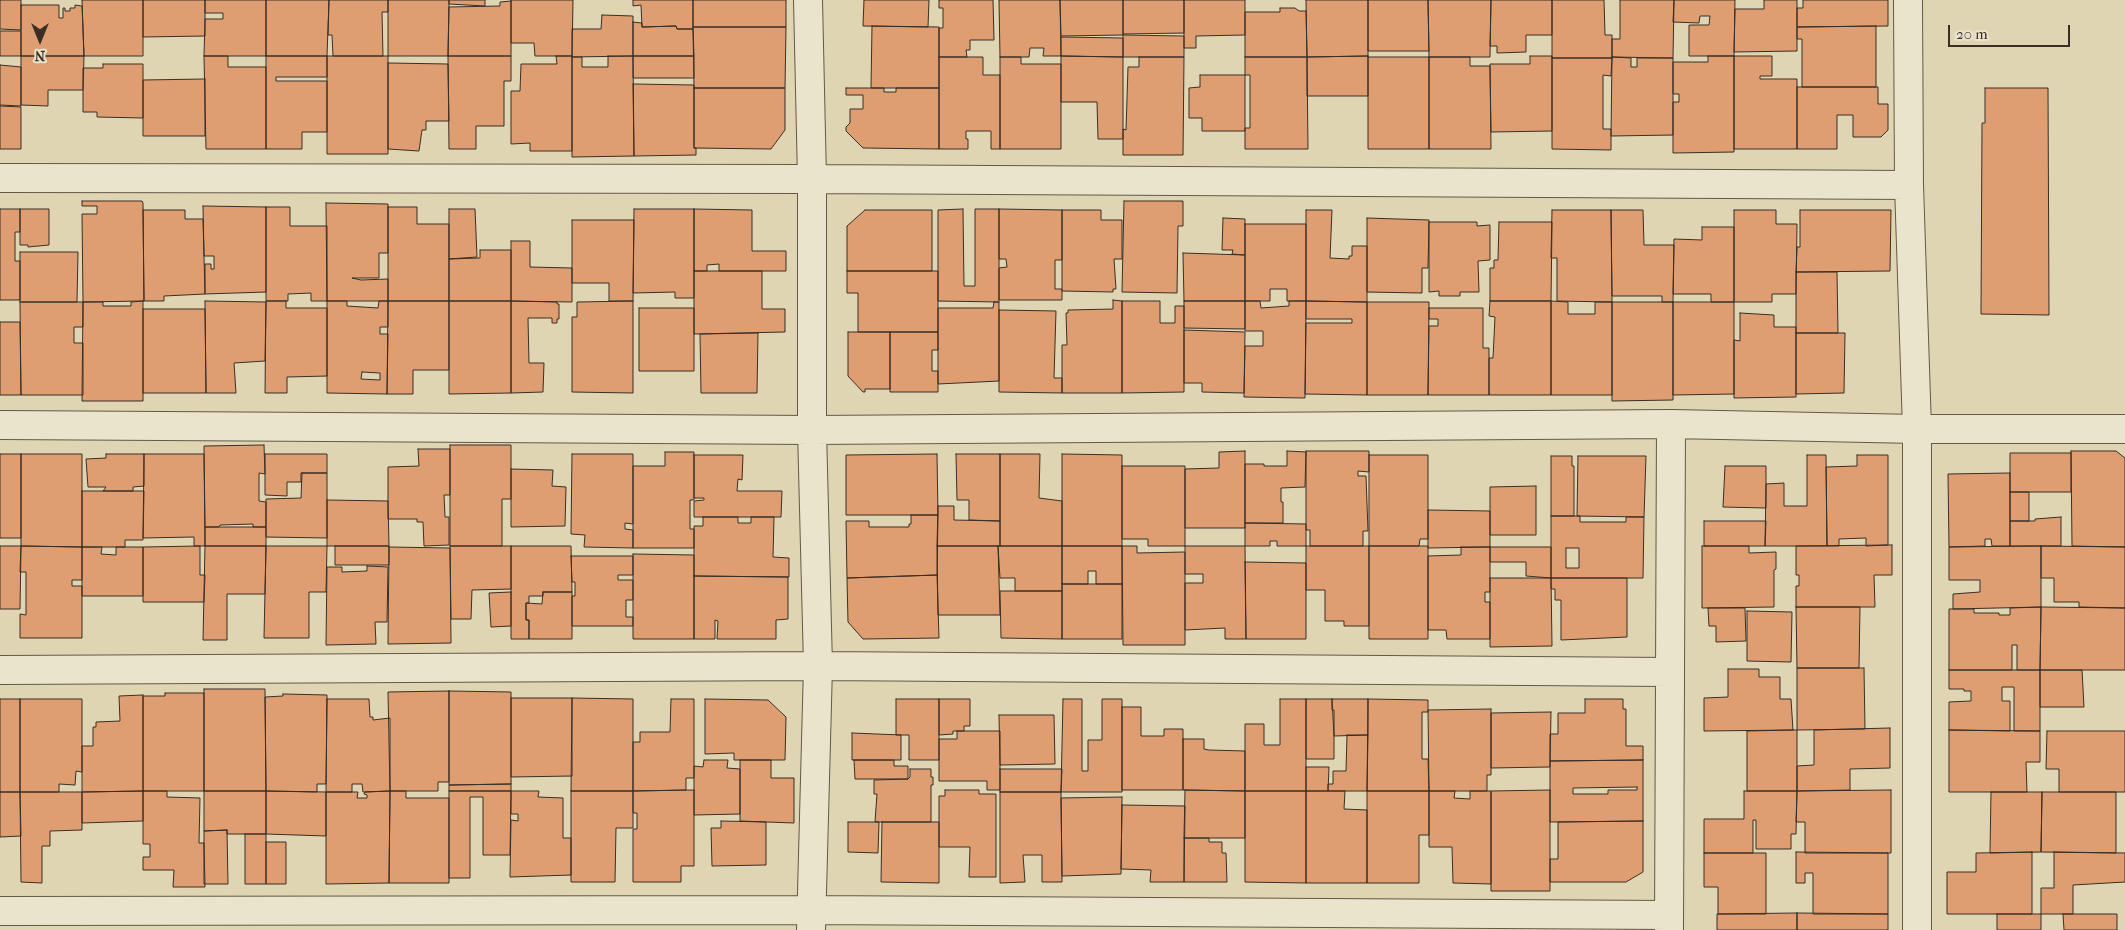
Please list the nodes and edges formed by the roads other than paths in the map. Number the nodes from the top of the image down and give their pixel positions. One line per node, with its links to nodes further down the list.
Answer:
1 (808, 0): 4 (street)
2 (1908, 0): 5 (street)
3 (0, 178): 4 (street)
4 (812, 179): 5 (street); 10 (street)
5 (1909, 185): 8 (street)
6 (1671, 424): 8 (street); 10 (street); 13 (street)
7 (0, 426): 10 (street)
8 (1917, 429): 9 (street); 17 (street)
9 (2125, 429)
10 (812, 430): 11 (street)
11 (818, 666): 12 (street); 13 (street); 15 (street)
12 (0, 670)
13 (1670, 672): 16 (street)
14 (0, 911): 15 (street)
15 (810, 920): 16 (street)
16 (1669, 922)
17 (1917, 930)

